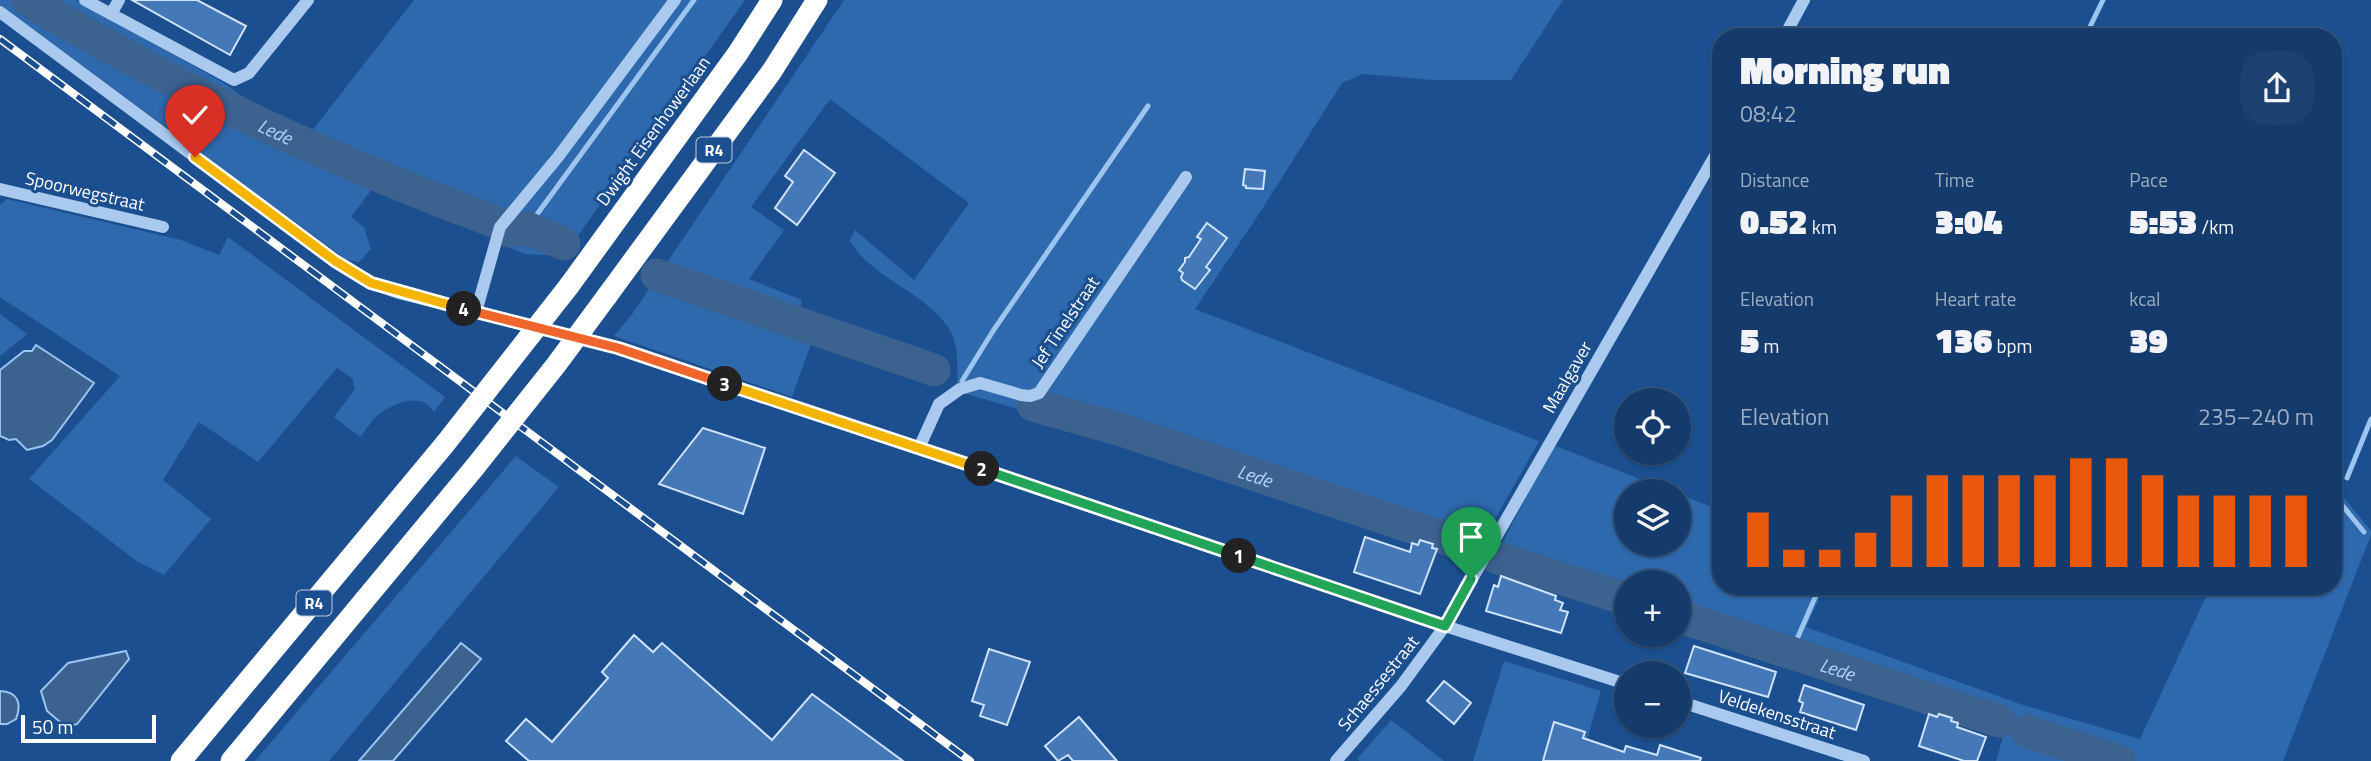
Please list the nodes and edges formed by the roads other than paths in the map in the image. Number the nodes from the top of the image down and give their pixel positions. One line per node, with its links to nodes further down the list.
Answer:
1 (85, 0): 9 (street)
2 (119, 0): 9 (street)
3 (308, 0): 9 (street)
4 (675, 0): 15 (street)
5 (772, 0): 20 (highway, Dwight Eisenhowerlaan / R4, bridge)
6 (817, 0): 21 (highway, R4, bridge)
7 (1804, 0): 10 (street)
8 (0, 12): 15 (street)
9 (111, 15)
10 (1789, 28)
11 (1712, 161): 17 (street, Maalgaver)
12 (1186, 177): 16 (street, Jef Tinelstraat)
13 (0, 189): 14 (street, Spoorwegstraat)
14 (163, 227)
15 (476, 312): 16 (street)
16 (919, 448): 17 (street)
17 (1445, 626): 18 (street); 22 (street, Schaessestraat)
18 (1614, 680)
19 (1691, 705): 23 (street, Veldekensstraat)
20 (181, 761)
21 (231, 761)
22 (1336, 761)
23 (1864, 761)

